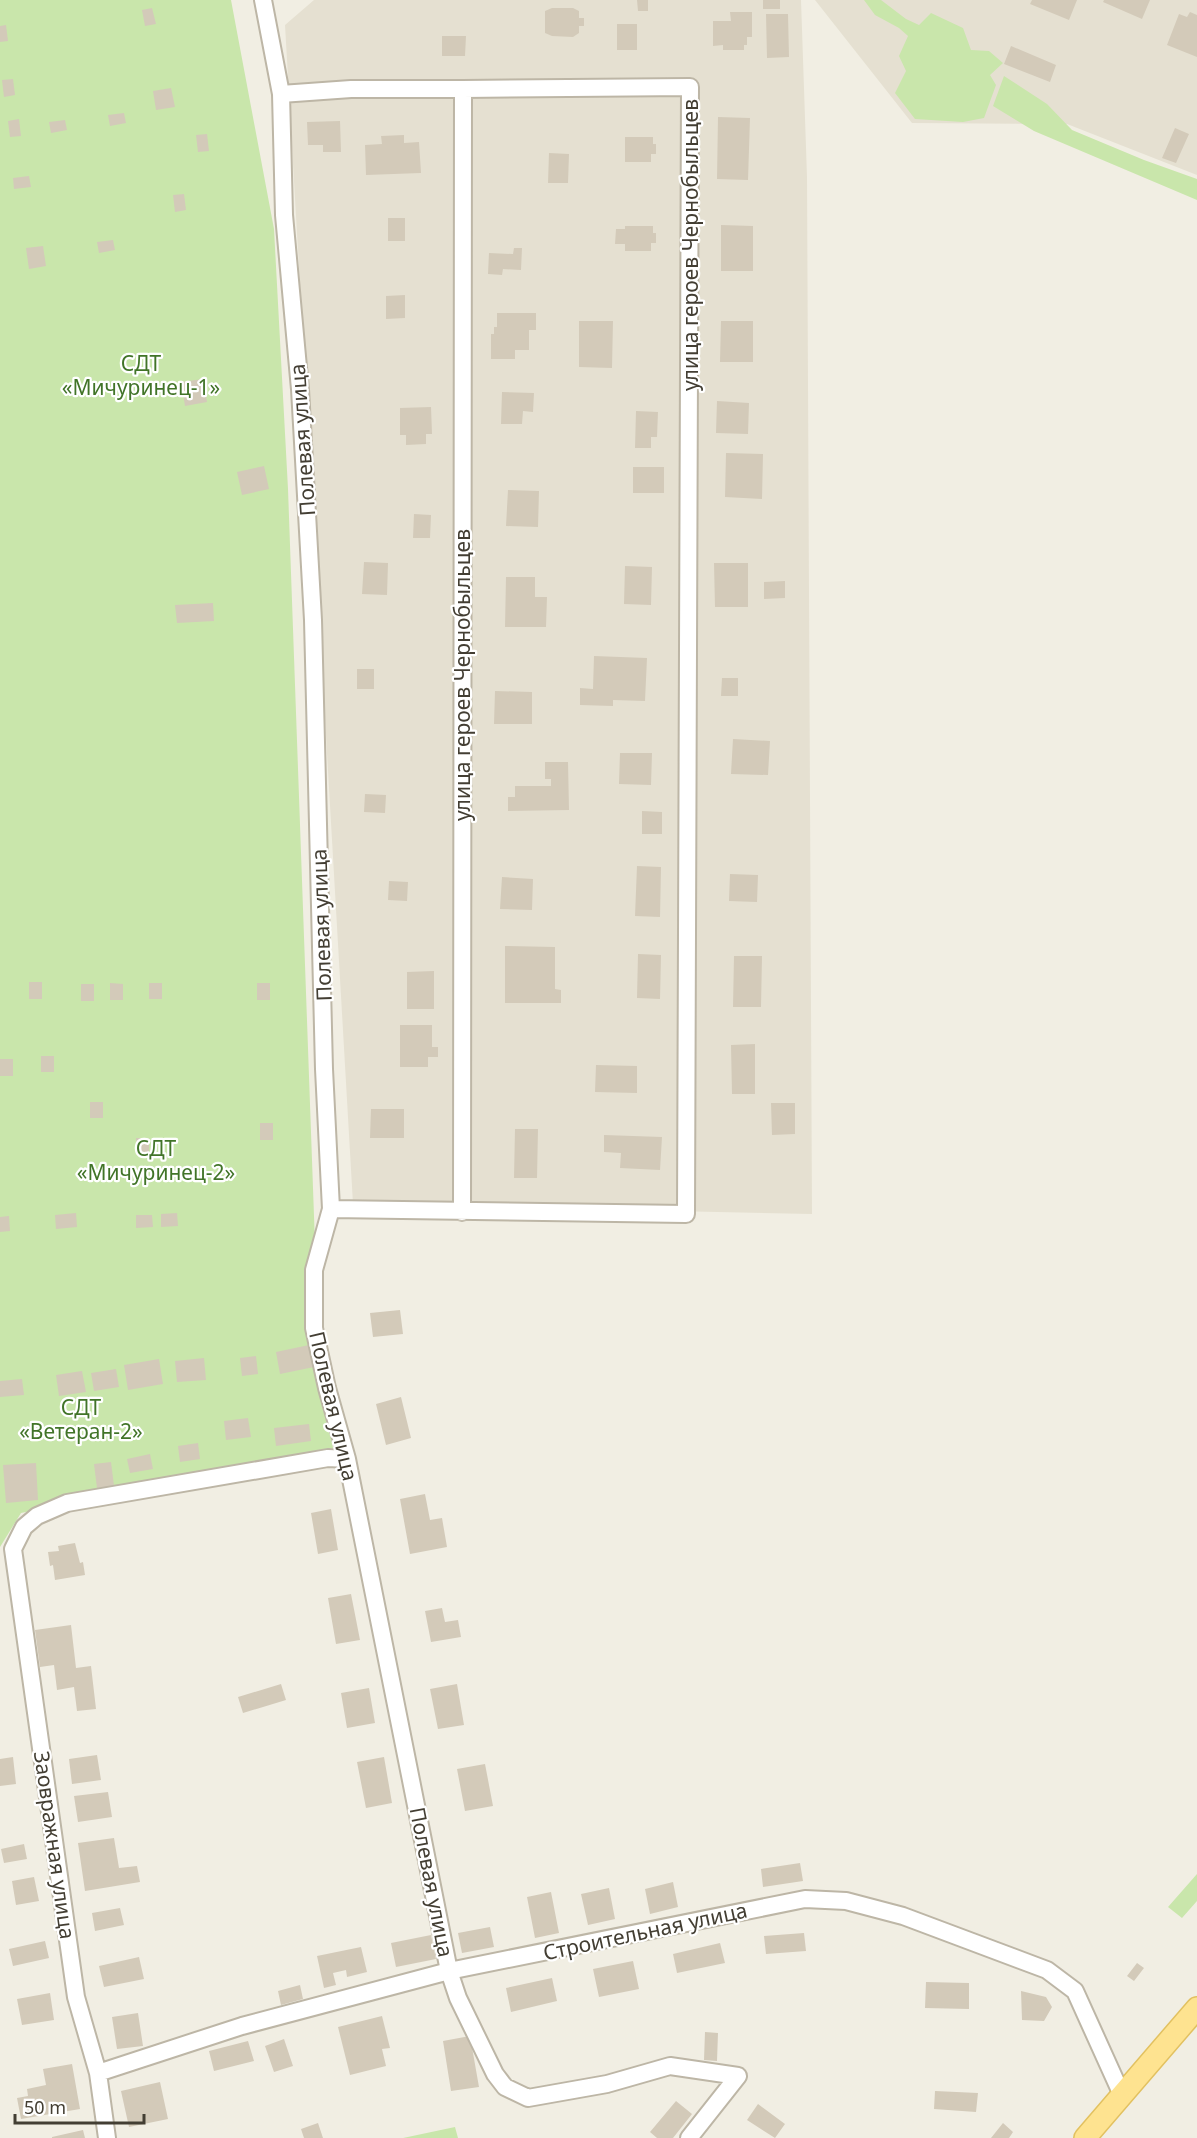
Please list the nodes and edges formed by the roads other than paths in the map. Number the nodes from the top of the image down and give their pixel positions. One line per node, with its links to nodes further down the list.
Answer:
1 (263, 0): 3 (street, Полевая улица)
2 (463, 89): 3 (street); 5 (street, улица героев Чернобыльцев); 5 (street, улица героев Чернобыльцев)
3 (281, 94): 4 (street, Полевая улица)
4 (331, 1209): 5 (street); 6 (street, Полевая улица)
5 (462, 1212)
6 (347, 1459): 7 (street, Полевая улица); 9 (street, Заовражная улица)
7 (449, 1971): 9 (street, Строительная улица); 10 (street, Строительная улица); 12 (street, Полевая улица)
8 (1197, 2008): 10 (main road)
9 (98, 2073): 11 (street, Заовражная улица)
10 (1122, 2095): 13 (main road)
11 (107, 2138)
12 (689, 2138)
13 (1085, 2138)

